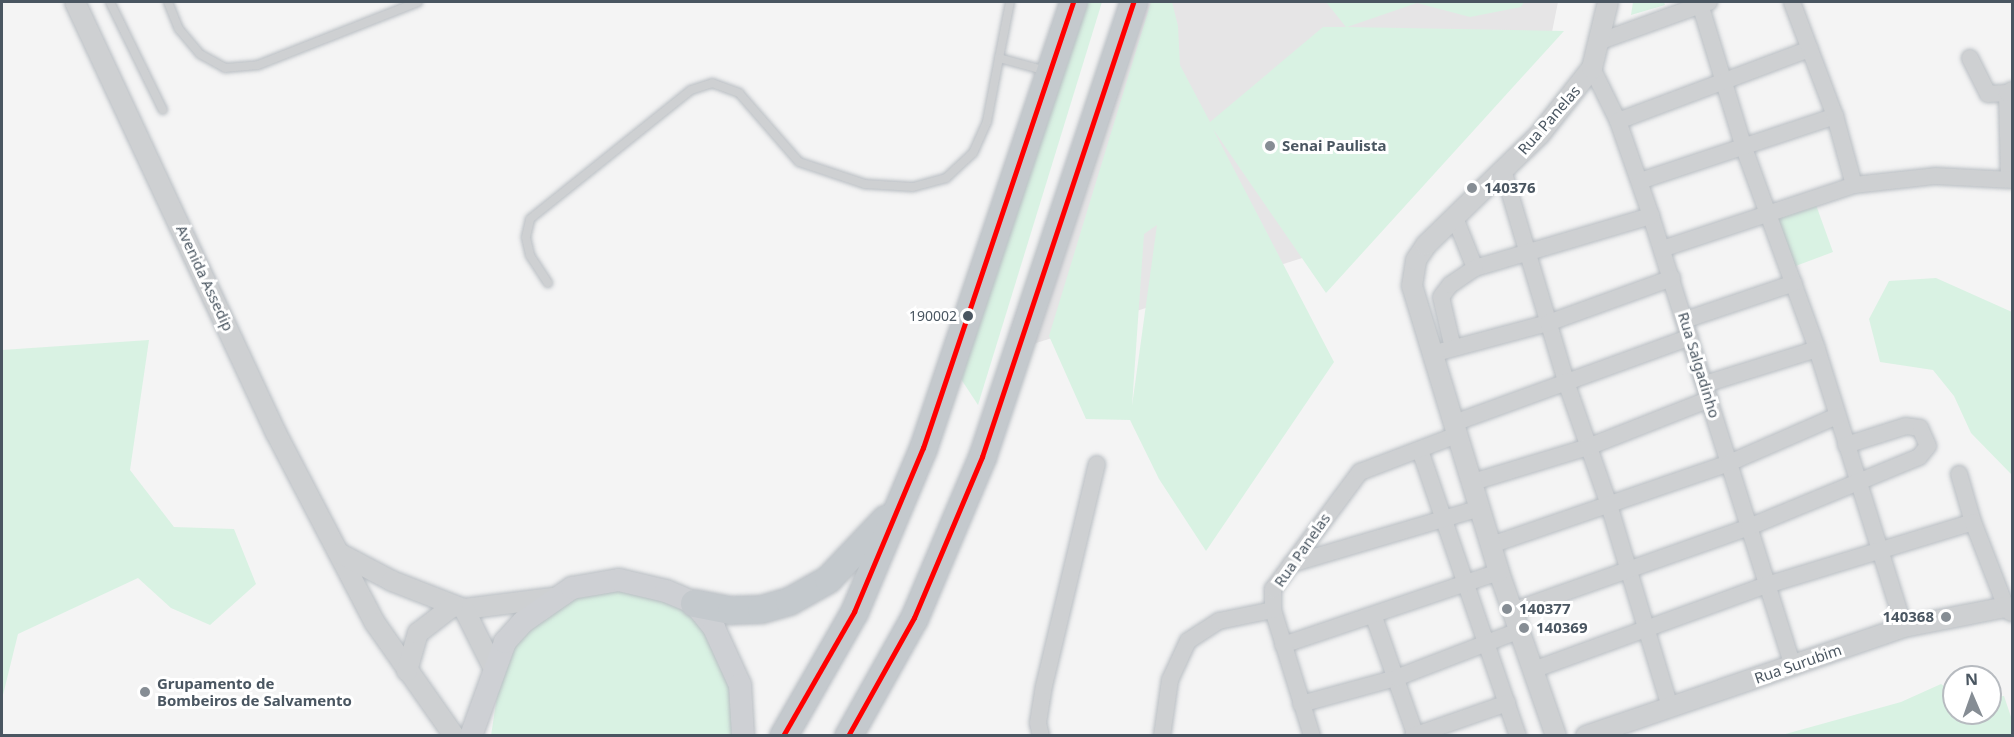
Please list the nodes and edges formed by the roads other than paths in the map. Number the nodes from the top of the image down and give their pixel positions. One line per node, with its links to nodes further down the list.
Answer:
1 (75, 2): 62 (street, Avenida Assedip)
2 (110, 2): 19 (lane)
3 (168, 2): 4 (lane)
4 (418, 2)
5 (1010, 2): 13 (lane)
6 (1073, 2): 16 (highway)
7 (1133, 2): 92 (highway)
8 (1608, 2): 11 (street)
9 (1792, 2): 12 (street)
10 (1704, 3): 11 (street); 17 (street)
11 (1601, 42): 15 (street)
12 (1810, 49): 17 (street); 20 (street)
13 (999, 58): 16 (lane); 34 (lane)
14 (1970, 58): 18 (street)
15 (1592, 68): 21 (street, Rua Salgadinho); 23 (street, Rua Panelas)
16 (1051, 72): 54 (highway)
17 (1724, 83): 21 (street); 22 (street)
18 (2010, 91): 24 (street)
19 (163, 110)
20 (1835, 116): 22 (street); 26 (street)
21 (1618, 120): 25 (street, Rua Salgadinho)
22 (1744, 148): 25 (street); 27 (street)
23 (1503, 170): 29 (street, Rua Panelas); 31 (street)
24 (2011, 178): 26 (street)
25 (1640, 181): 28 (street, Rua Salgadinho)
26 (1854, 185): 27 (street)
27 (1768, 215): 30 (street); 35 (street)
28 (1651, 216): 30 (street, Rua Salgadinho); 31 (street)
29 (1455, 218): 32 (street); 41 (street, Rua Panelas)
30 (1662, 249): 33 (street, Rua Salgadinho)
31 (1528, 254): 32 (street); 37 (street)
32 (1475, 268): 39 (street)
33 (1672, 278): 36 (street, Rua Salgadinho); 37 (street)
34 (548, 283)
35 (1794, 283): 36 (street); 40 (street)
36 (1685, 320): 38 (street, Rua Salgadinho)
37 (1548, 323): 39 (street); 42 (street)
38 (1690, 337): 42 (street, Rua Panelas); 43 (street, Rua Salgadinho)
39 (1453, 348): 41 (street)
40 (1817, 349): 43 (street); 44 (street)
41 (1432, 354): 45 (street, Rua Panelas)
42 (1566, 382): 45 (street, Rua Panelas); 47 (street)
43 (1707, 392): 47 (street); 49 (street, Rua Salgadinho)
44 (1837, 416): 46 (street); 49 (street)
45 (1455, 429): 48 (street, Rua Panelas); 52 (street, Rua Panelas)
46 (1846, 445): 53 (street); 53 (street)
47 (1588, 447): 52 (street); 55 (street)
48 (1420, 450): 57 (street); 63 (street, Rua Panelas)
49 (1729, 463): 55 (street); 59 (street, Rua Salgadinho)
50 (1097, 464): 93 (street)
51 (1959, 474): 58 (street)
52 (1473, 482): 56 (street, Rua Panelas)
53 (1857, 484): 59 (street); 61 (street)
54 (902, 500): 69 (highway); 91 (highway)
55 (1609, 505): 60 (street); 64 (street)
56 (1480, 508): 57 (street); 60 (street, Rua Panelas)
57 (1444, 520): 63 (street); 66 (street)
58 (1973, 522): 61 (street); 72 (street)
59 (1749, 527): 64 (street); 67 (street, Rua Salgadinho)
60 (1491, 546): 65 (street, Rua Panelas)
61 (1877, 550): 67 (street); 75 (street)
62 (339, 553): 70 (street); 83 (street, Avenida Assedip)
63 (1291, 564): 71 (street, Rua Panelas)
64 (1627, 568): 73 (street); 77 (street)
65 (1499, 572): 66 (street); 73 (street, Rua Panelas)
66 (1466, 584): 74 (street); 78 (street)
67 (1767, 585): 77 (street); 81 (street, Rua Salgadinho)
68 (552, 598): 69 (main road); 70 (street); 80 (main road)
69 (693, 603): 90 (main road)
70 (459, 607): 80 (street); 83 (street)
71 (1273, 609): 79 (street, Rua Panelas); 94 (street)
72 (2009, 609): 75 (street, Rua Surubim)
73 (1512, 611): 76 (street, Rua Panelas)
74 (1374, 617): 79 (street); 84 (street)
75 (1904, 627): 81 (street, Rua Surubim)
76 (1518, 631): 78 (street); 82 (street, Rua Panelas)
77 (1646, 631): 82 (street); 87 (street)
78 (1489, 644): 84 (street); 85 (street)
79 (1283, 645): 86 (street, Rua Panelas)
80 (493, 667): 89 (main road)
81 (1793, 667): 87 (street, Rua Surubim)
82 (1533, 670): 98 (street, Rua Panelas)
83 (407, 671): 88 (street, Avenida Assedip)
84 (1396, 678): 86 (street); 96 (street)
85 (1507, 703): 96 (street); 97 (street)
86 (1301, 704): 95 (street, Rua Panelas)
87 (1669, 704): 99 (street, Rua Surubim)
88 (454, 735)
89 (471, 735)
90 (743, 735)
91 (783, 735)
92 (848, 735)
93 (1041, 735)
94 (1162, 735)
95 (1312, 735)
96 (1415, 735)
97 (1518, 735)
98 (1556, 735)
99 (1586, 735)

